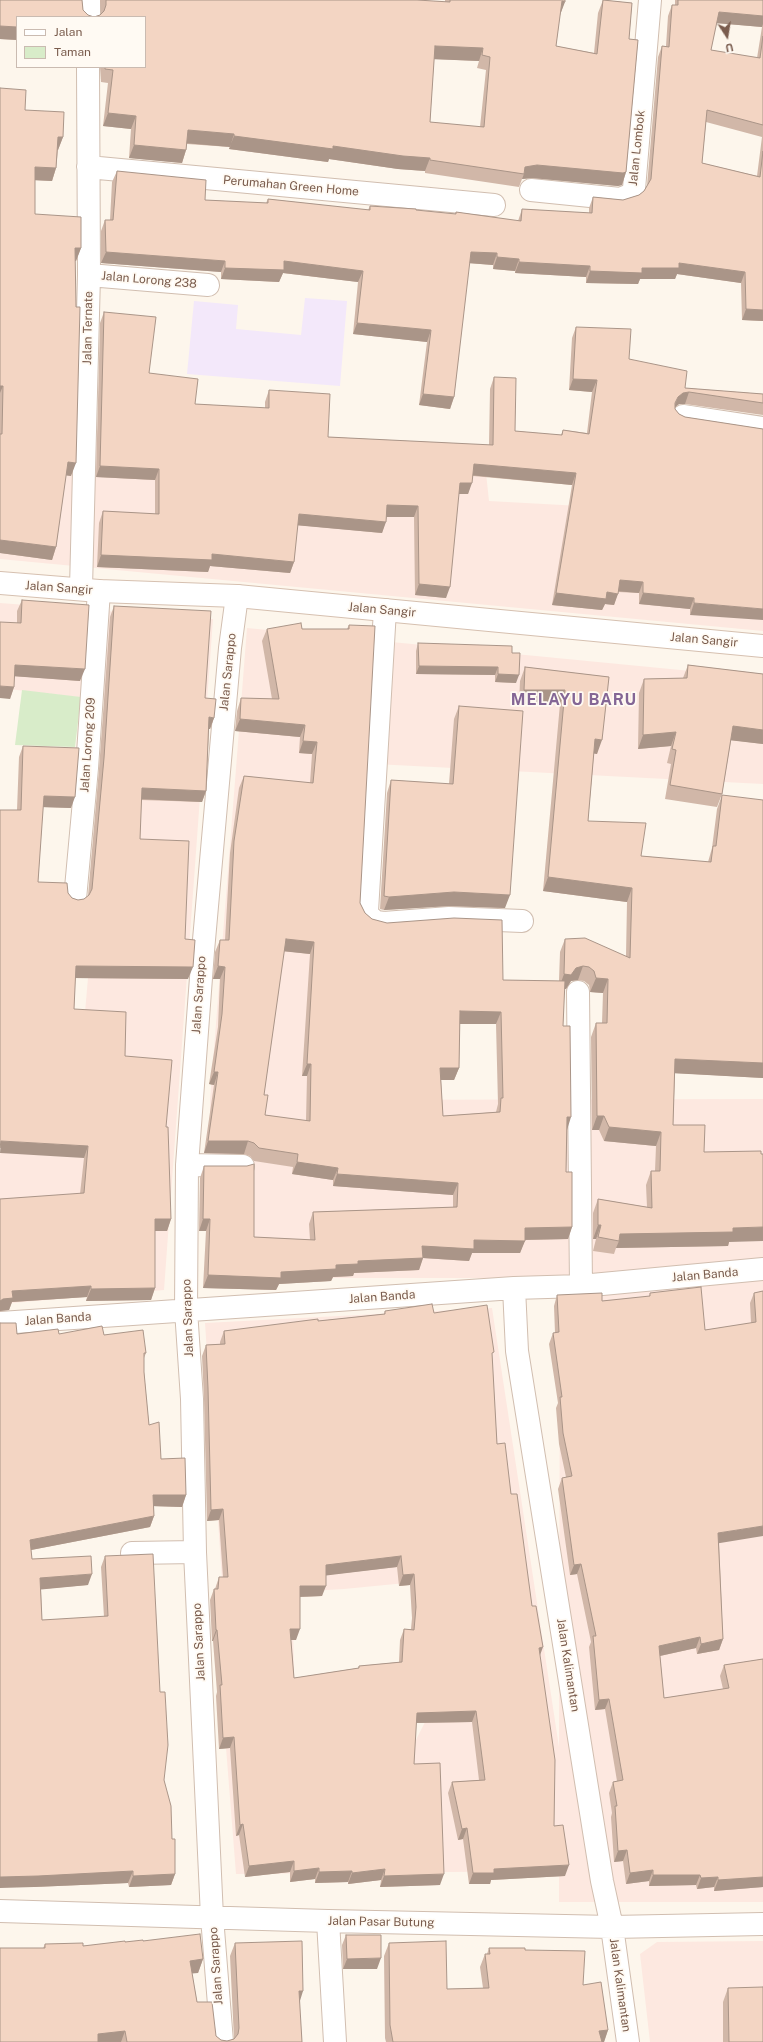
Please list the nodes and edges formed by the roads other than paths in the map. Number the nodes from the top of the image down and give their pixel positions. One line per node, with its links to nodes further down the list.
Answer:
1 (89, 0): 3 (street)
2 (650, 0): 6 (street, Jalan Lombok)
3 (89, 16)
4 (88, 68): 5 (street, Jalan Ternate)
5 (88, 167): 7 (street, Perumahan Green Home); 8 (street, Jalan Ternate)
6 (531, 190)
7 (494, 205)
8 (89, 275): 9 (street, Jalan Lorong 238); 13 (street, Jalan Ternate)
9 (208, 285)
10 (683, 416): 11 (street)
11 (763, 428)
12 (0, 584): 13 (street, Jalan Sangir)
13 (90, 589): 14 (street, Jalan Sangir); 17 (street, Jalan Lorong 209)
14 (237, 596): 15 (street, Jalan Sangir); 20 (street, Jalan Sarappo)
15 (384, 610): 16 (street, Jalan Sangir); 18 (street)
16 (763, 646)
17 (75, 899)
18 (522, 921)
19 (578, 992): 23 (street)
20 (187, 1165): 21 (street); 25 (street, Jalan Sarappo)
21 (243, 1166)
22 (763, 1269): 23 (street, Jalan Banda)
23 (581, 1286): 24 (street, Jalan Banda)
24 (514, 1288): 25 (street, Jalan Banda); 33 (street, Jalan Kalimantan)
25 (186, 1310): 26 (street, Jalan Banda); 27 (street, Jalan Sarappo)
26 (0, 1323)
27 (195, 1552): 28 (street); 30 (street, Jalan Sarappo)
28 (132, 1553)
29 (0, 1911): 30 (street, Jalan Pasar Butung)
30 (212, 1917): 31 (street, Jalan Pasar Butung); 34 (street, Jalan Sarappo)
31 (328, 1922): 33 (street, Jalan Pasar Butung); 35 (street)
32 (763, 1924): 33 (street, Jalan Pasar Butung)
33 (612, 1926): 36 (street, Jalan Kalimantan)
34 (222, 2042)
35 (335, 2042)
36 (628, 2042)

